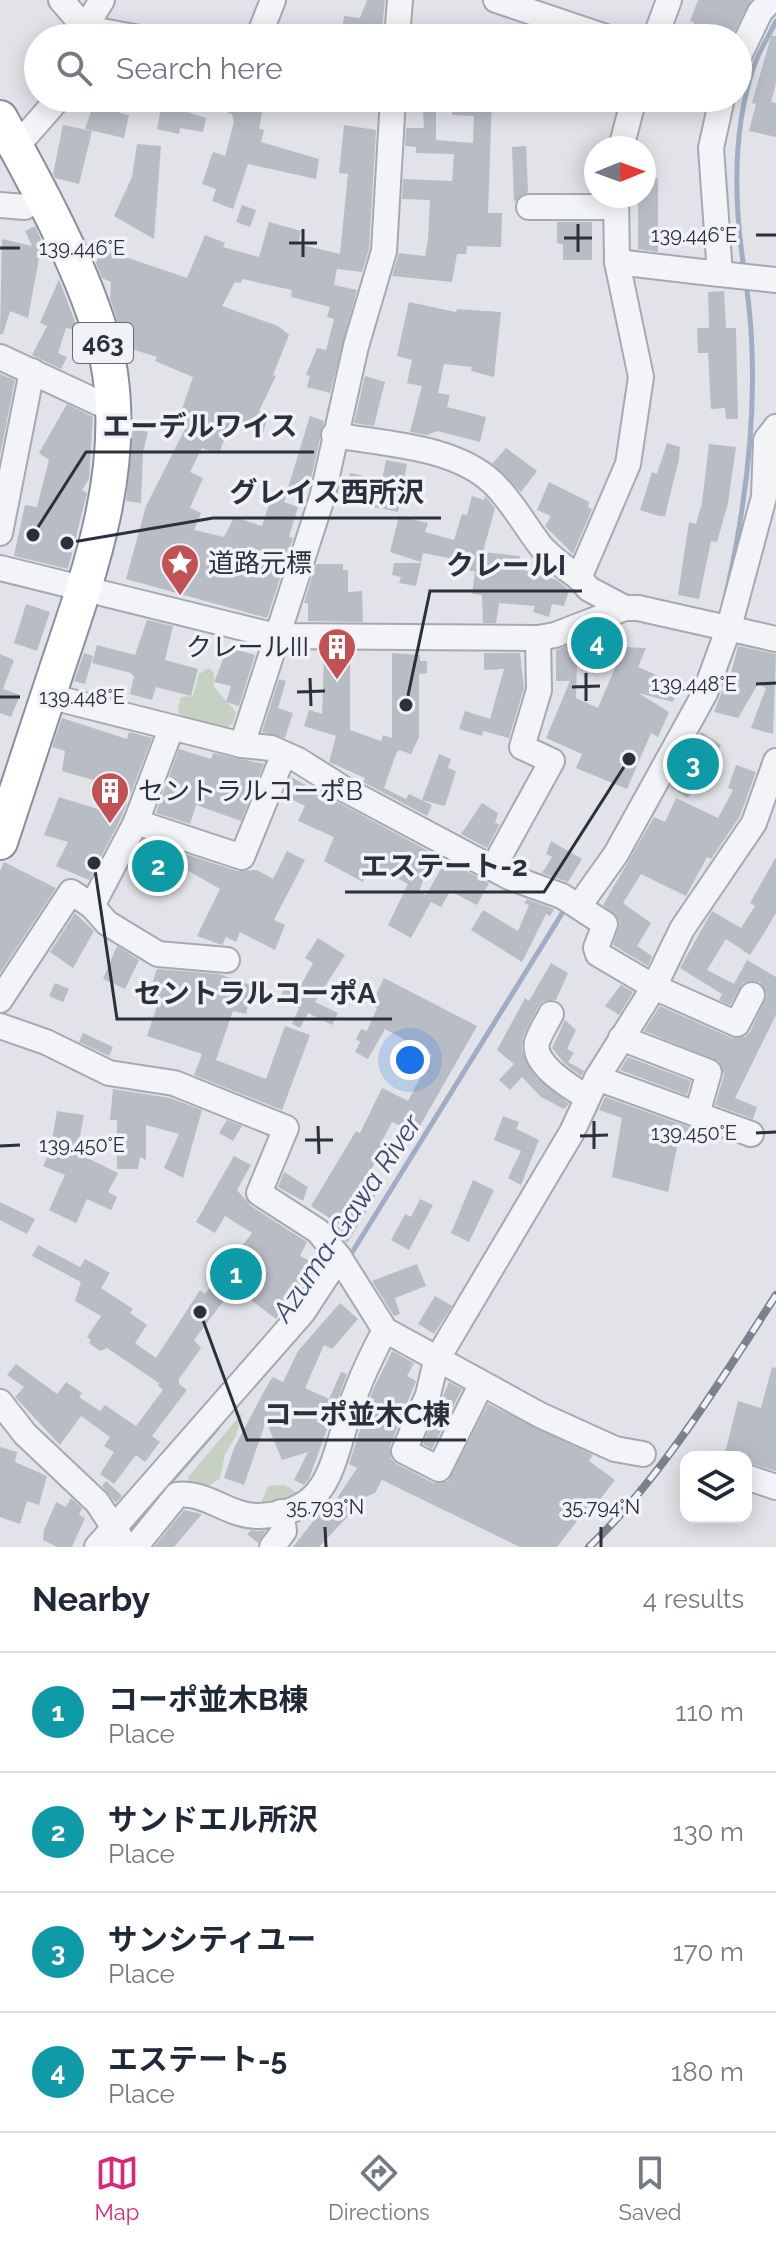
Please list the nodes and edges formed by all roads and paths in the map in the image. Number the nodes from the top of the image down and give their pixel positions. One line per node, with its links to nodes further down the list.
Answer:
1 (61, 0): 8 (street)
2 (102, 0): 9 (street)
3 (273, 0): 10 (street)
4 (400, 0): 11 (street)
5 (496, 0): 12 (street)
6 (669, 0): 13 (street)
7 (771, 0): 14 (street)
8 (77, 24)
9 (88, 24)
10 (264, 24)
11 (398, 24)
12 (567, 24)
13 (660, 24)
14 (752, 29)
15 (39, 112): 19 (street)
16 (392, 112): 32 (street)
17 (630, 112): 20 (street)
18 (719, 112): 27 (street)
19 (8, 133): 21 (highway, 463)
20 (624, 136)
21 (40, 195): 23 (street); 30 (highway, 463)
22 (584, 203): 24 (street)
23 (0, 205)
24 (529, 207)
25 (616, 208): 26 (street)
26 (617, 262): 27 (street); 35 (street)
27 (745, 277)
28 (0, 357): 29 (street)
29 (32, 371): 30 (street); 33 (street)
30 (114, 410): 36 (highway, 463)
31 (776, 427): 38 (street)
32 (334, 435): 35 (street); 39 (street)
33 (0, 533)
34 (0, 568): 36 (street)
35 (579, 578): 37 (street)
36 (84, 587): 39 (street); 42 (highway, 463)
37 (625, 608): 38 (street); 40 (street)
38 (723, 626): 41 (street); 50 (street)
39 (276, 636): 40 (street); 44 (street)
40 (538, 638): 49 (street)
41 (776, 639)
42 (48, 696): 43 (street); 48 (highway, 463)
43 (171, 729): 44 (street); 47 (street)
44 (242, 745): 45 (street)
45 (283, 756): 47 (street); 49 (street)
46 (776, 761): 53 (street)
47 (136, 822): 51 (street)
48 (0, 842)
49 (493, 868): 50 (street)
50 (570, 901): 53 (street)
51 (92, 906): 52 (street); 55 (street)
52 (227, 960)
53 (654, 987): 54 (street); 58 (street)
54 (752, 995)
55 (0, 1000)
56 (551, 1014): 59 (street)
57 (0, 1026): 62 (street)
58 (621, 1038): 59 (street); 60 (street)
59 (592, 1088): 60 (street); 64 (street)
60 (697, 1114): 61 (street)
61 (751, 1134)
62 (339, 1257): 63 (street); 71 (street)
63 (385, 1330): 64 (street); 70 (street)
64 (436, 1361): 65 (street); 65 (street)
65 (481, 1385): 67 (street)
66 (0, 1402): 71 (street)
67 (643, 1454)
68 (752, 1479): 69 (street)
69 (776, 1487)
70 (281, 1512): 74 (street); 75 (street)
71 (113, 1525): 72 (street); 73 (street)
72 (97, 1547)
73 (126, 1547)
74 (135, 1547)
75 (272, 1547)

